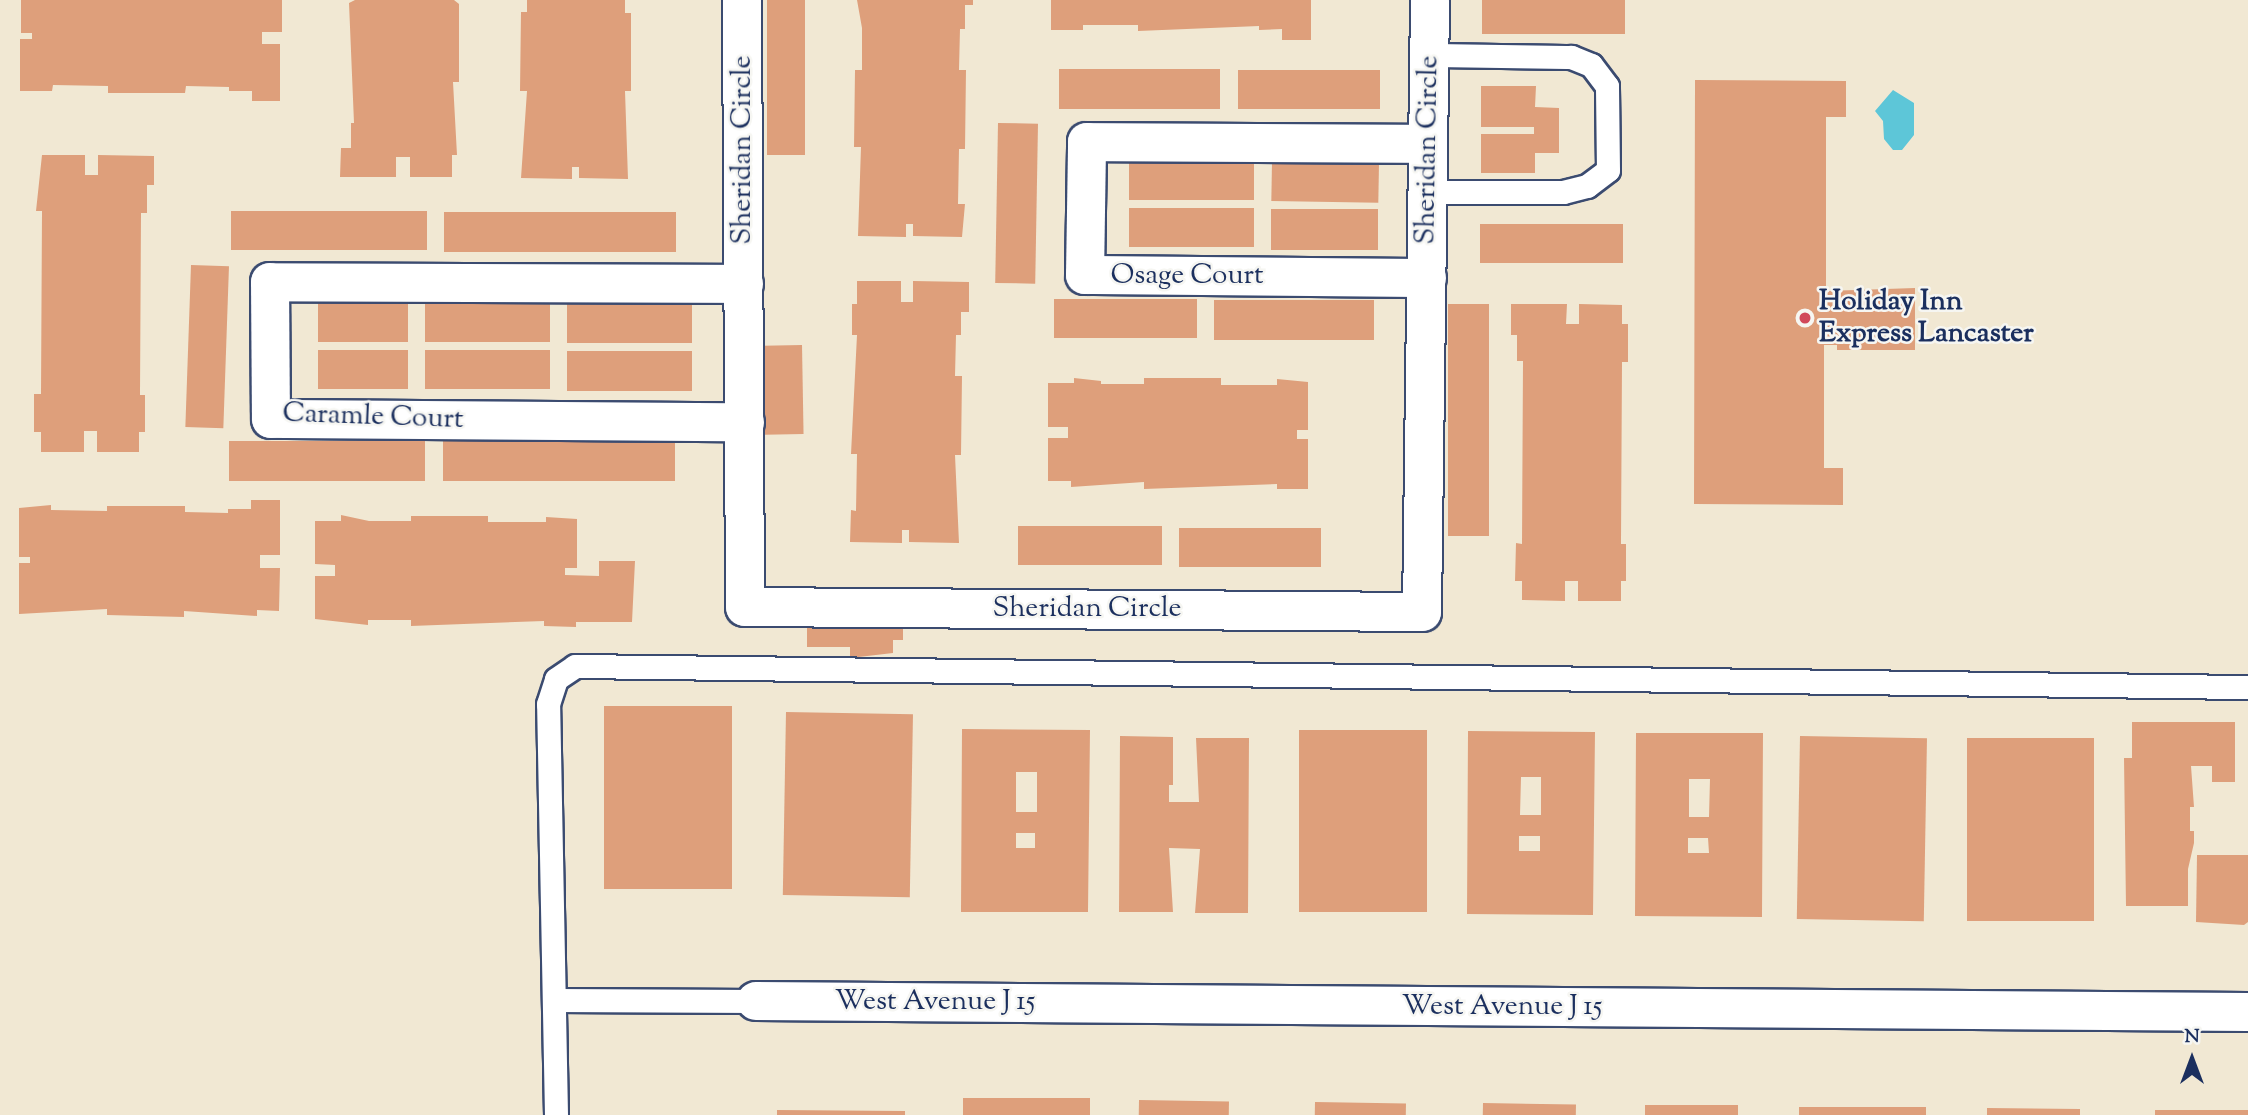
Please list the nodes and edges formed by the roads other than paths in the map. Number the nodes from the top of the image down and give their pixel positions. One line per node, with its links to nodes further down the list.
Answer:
1 (742, 0): 7 (street, Sheridan Circle)
2 (1430, 0): 3 (street, Sheridan Circle)
3 (1430, 55): 4 (street, Sheridan Circle); 5 (lane)
4 (1429, 144): 5 (street, Sheridan Circle); 6 (street, Osage Court)
5 (1429, 192): 6 (street, Sheridan Circle)
6 (1427, 278): 8 (street, Sheridan Circle)
7 (744, 284): 8 (street, Sheridan Circle); 8 (street, Caramle Court)
8 (745, 422)
9 (2248, 688): 10 (lane)
10 (554, 1000): 11 (lane); 13 (lane)
11 (756, 1001): 12 (street, West Avenue J 15)
12 (2248, 1012)
13 (556, 1115)

